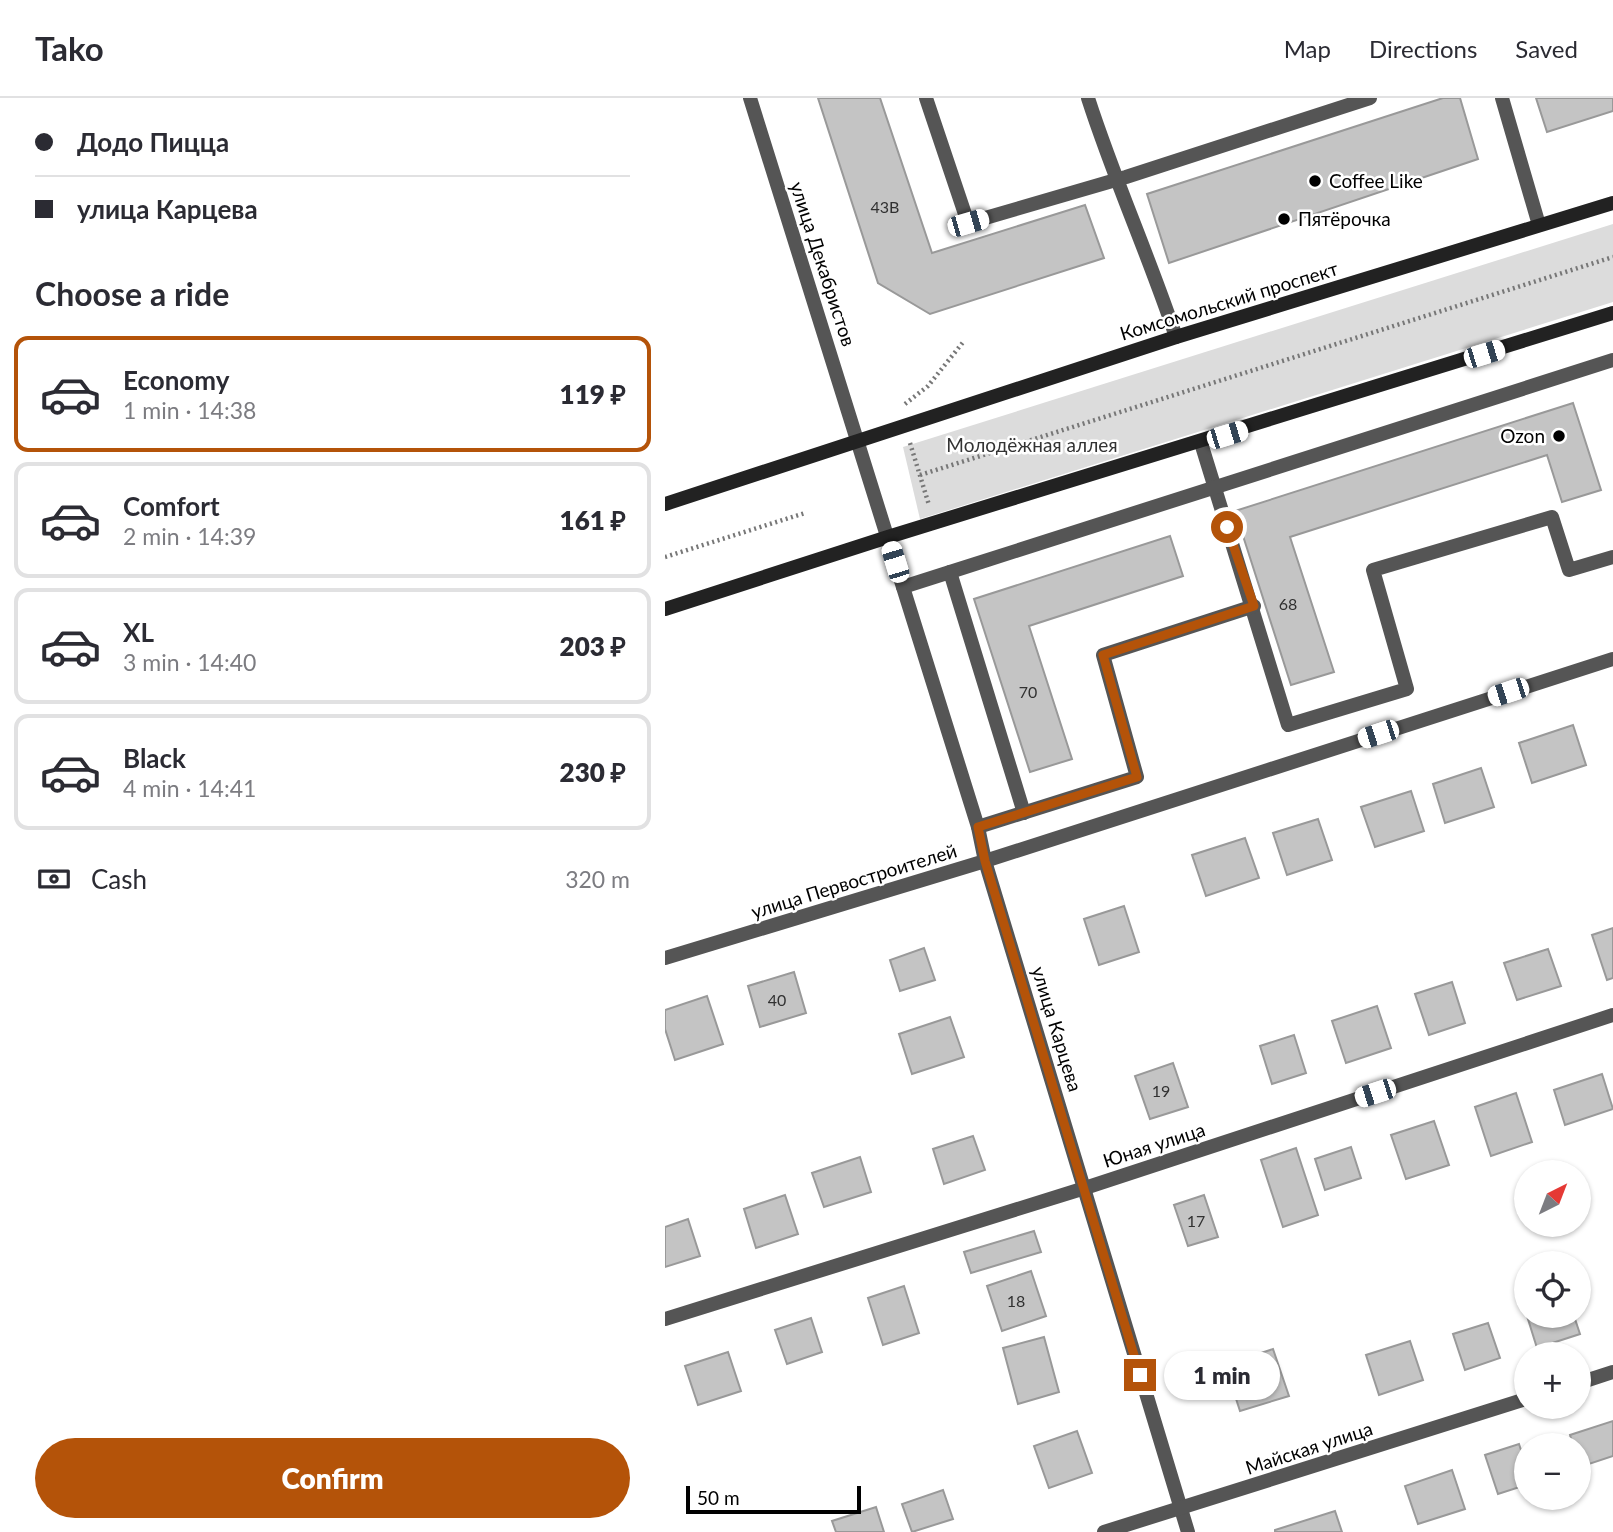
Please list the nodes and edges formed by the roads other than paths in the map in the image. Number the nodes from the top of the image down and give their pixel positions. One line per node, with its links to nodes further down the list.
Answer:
1 (750, 98): 12 (street, улица Декабристов)
2 (926, 98): 6 (street)
3 (1088, 98): 6 (street)
4 (1370, 98): 6 (street)
5 (1502, 98): 8 (street)
6 (1115, 181): 10 (street)
7 (1613, 202): 8 (main road, Комсомольский проспект)
8 (1539, 225): 10 (main road, Комсомольский проспект)
9 (1613, 313): 13 (main road)
10 (1176, 337): 12 (main road, Комсомольский проспект)
11 (1613, 360): 14 (street)
12 (858, 441): 15 (main road, Комсомольский проспект); 16 (street)
13 (1201, 443): 14 (street); 16 (main road)
14 (1215, 488): 18 (street); 20 (street)
15 (665, 504)
16 (888, 537): 19 (street, улица Карцева); 21 (main road)
17 (1613, 556): 20 (street)
18 (950, 572): 19 (street); 23 (street)
19 (903, 587): 24 (street, улица Карцева)
20 (1254, 606): 23 (street)
21 (665, 609)
22 (1613, 659): 25 (street, улица Первостроителей)
23 (1024, 813): 24 (street)
24 (978, 827): 25 (street, улица Карцева)
25 (985, 861): 26 (street, улица Первостроителей); 28 (street, улица Карцева)
26 (665, 958)
27 (1613, 1015): 28 (street, Юная улица)
28 (1085, 1188): 29 (street, Юная улица); 33 (street, улица Карцева)
29 (665, 1319)
30 (1613, 1372): 31 (street)
31 (1591, 1379)
32 (1514, 1403): 33 (street, Майская улица)
33 (1180, 1509): 34 (street, Майская улица); 35 (street, улица Карцева)
34 (1104, 1532)
35 (1188, 1532)

